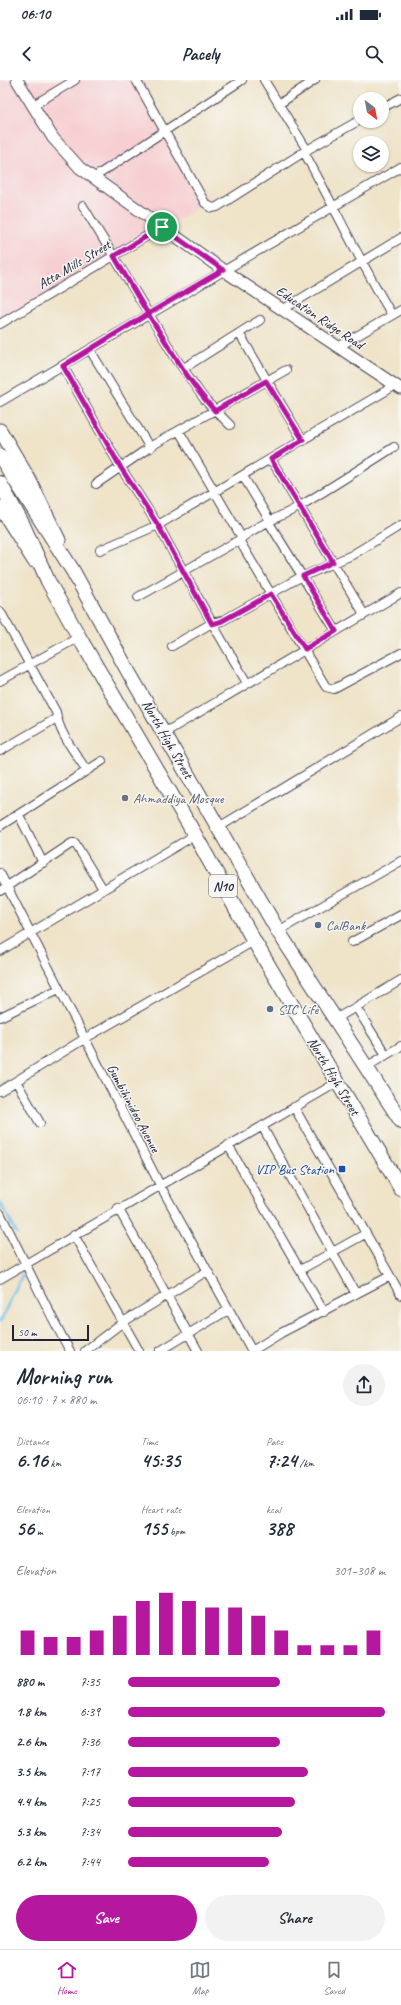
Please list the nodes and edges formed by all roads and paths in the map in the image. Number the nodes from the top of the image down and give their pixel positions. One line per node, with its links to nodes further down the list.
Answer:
1 (17, 80): 10 (street, Education Ridge Road)
2 (75, 80): 10 (street)
3 (136, 80): 12 (street)
4 (242, 80): 12 (street)
5 (264, 80): 8 (street)
6 (316, 80): 8 (street)
7 (401, 98): 9 (street)
8 (279, 104): 13 (street)
9 (389, 104)
10 (32, 106): 15 (street, Education Ridge Road)
11 (353, 124): 13 (street)
12 (163, 131): 13 (street); 15 (street)
13 (305, 151): 17 (street)
14 (401, 168): 17 (street)
15 (93, 178): 18 (street, Education Ridge Road)
16 (83, 206): 20 (street)
17 (334, 207): 21 (street); 22 (street)
18 (162, 227): 20 (street, Atta Mills Street); 22 (street, Education Ridge Road)
19 (401, 238): 21 (street)
20 (114, 256): 25 (street); 28 (street, Atta Mills Street)
21 (363, 262): 23 (street); 26 (street)
22 (223, 270): 23 (street, Education Ridge Road); 25 (street)
23 (282, 310): 30 (street, Education Ridge Road)
24 (401, 310): 26 (street)
25 (148, 314): 31 (street); 33 (street)
26 (392, 315): 30 (street)
27 (260, 320): 29 (street)
28 (0, 324)
29 (239, 333): 33 (street); 35 (street)
30 (338, 347): 36 (street, Education Ridge Road)
31 (90, 350): 32 (street); 44 (street)
32 (63, 366): 37 (street); 47 (street)
33 (184, 368): 38 (street)
34 (286, 370): 35 (street)
35 (266, 381): 38 (street); 42 (street)
36 (398, 387): 42 (street)
37 (0, 402)
38 (215, 411): 39 (street); 41 (street)
39 (230, 425)
40 (0, 430): 60 (main road, North High Street)
41 (179, 431): 44 (street); 51 (street)
42 (303, 440): 46 (street)
43 (394, 447): 52 (street)
44 (150, 448): 47 (street)
45 (0, 456): 60 (highway)
46 (271, 459): 48 (street); 52 (street)
47 (121, 468): 50 (street); 55 (street)
48 (243, 476): 51 (street); 54 (street)
49 (0, 483): 63 (highway)
50 (96, 484)
51 (216, 492): 55 (street); 57 (street)
52 (300, 506): 54 (street); 59 (street)
53 (2, 514): 63 (main road, North High Street)
54 (269, 521): 57 (street); 62 (street)
55 (158, 525): 58 (street); 61 (street)
56 (401, 525): 59 (street)
57 (240, 539): 61 (street); 65 (street)
58 (100, 550)
59 (333, 562): 62 (street); 68 (street)
60 (73, 570): 80 (highway, North High Street / N10)
61 (183, 571): 66 (street); 69 (street)
62 (303, 576): 65 (street); 70 (street)
63 (48, 581): 71 (highway, North High Street / N10)
64 (401, 593): 68 (street)
65 (271, 594): 69 (street); 73 (street)
66 (138, 597)
67 (0, 611): 75 (street)
68 (364, 614): 70 (street)
69 (212, 624): 72 (street); 77 (street)
70 (336, 631): 73 (street)
71 (79, 637): 75 (street); 87 (highway, North High Street / N10)
72 (172, 646)
73 (305, 649): 74 (street); 77 (street)
74 (401, 653)
75 (30, 665): 76 (street); 79 (street)
76 (0, 681)
77 (247, 683): 80 (street)
78 (401, 717): 86 (street)
79 (57, 718): 81 (street); 83 (street)
80 (164, 733): 86 (highway, North High Street / N10)
81 (0, 751)
82 (102, 761): 83 (street)
83 (87, 771): 84 (street)
84 (18, 815): 85 (street); 89 (street)
85 (0, 826)
86 (219, 827): 95 (highway, North High Street / N10)
87 (195, 835): 92 (street); 97 (highway, North High Street / N10)
88 (401, 861): 95 (street)
89 (43, 863): 91 (street); 92 (street)
90 (0, 873): 91 (street, Gumbihinidoo Avenue)
91 (8, 887): 93 (street); 96 (street, Gumbihinidoo Avenue)
92 (103, 889): 96 (street)
93 (0, 892)
94 (401, 915): 98 (street)
95 (278, 931): 104 (highway, North High Street / N10)
96 (30, 932): 99 (street); 101 (street, Gumbihinidoo Avenue)
97 (254, 941): 105 (street); 110 (highway, North High Street / N10)
98 (352, 942)
99 (0, 951)
100 (401, 980): 102 (street)
101 (59, 989): 103 (street); 105 (street, Gumbihinidoo Avenue)
102 (356, 1007): 104 (street); 107 (street)
103 (0, 1017)
104 (335, 1019): 108 (highway, North High Street / N10)
105 (84, 1039): 109 (street); 117 (street, Gumbihinidoo Avenue)
106 (401, 1046): 107 (street)
107 (386, 1055): 108 (street)
108 (366, 1067): 113 (highway, North High Street / N10)
109 (16, 1081): 111 (street); 114 (street)
110 (338, 1082): 112 (street); 118 (highway, North High Street / N10)
111 (0, 1092)
112 (294, 1108): 115 (street); 121 (street)
113 (401, 1121)
114 (40, 1123)
115 (262, 1126): 116 (street); 123 (street)
116 (228, 1145): 117 (street); 125 (street)
117 (160, 1184): 119 (street); 126 (street, Gumbihinidoo Avenue)
118 (401, 1189)
119 (118, 1208): 122 (street); 130 (street)
120 (0, 1213): 124 (street)
121 (365, 1234): 123 (street); 127 (street)
122 (74, 1235): 124 (street); 134 (street)
123 (332, 1252): 125 (street); 129 (street)
124 (27, 1264): 128 (street); 136 (street)
125 (300, 1270): 133 (street)
126 (207, 1271): 130 (street); 132 (street, Gumbihinidoo Avenue)
127 (390, 1276): 129 (street); 131 (street)
128 (0, 1279)
129 (356, 1294): 133 (street)
130 (168, 1295): 134 (street); 135 (street)
131 (401, 1295)
132 (228, 1310): 135 (street); 141 (street, Gumbihinidoo Avenue)
133 (324, 1312): 141 (street)
134 (124, 1322): 137 (street); 138 (street)
135 (190, 1333): 139 (street); 140 (street)
136 (70, 1351)
137 (85, 1351)
138 (139, 1351)
139 (160, 1351)
140 (198, 1351)
141 (252, 1351)

